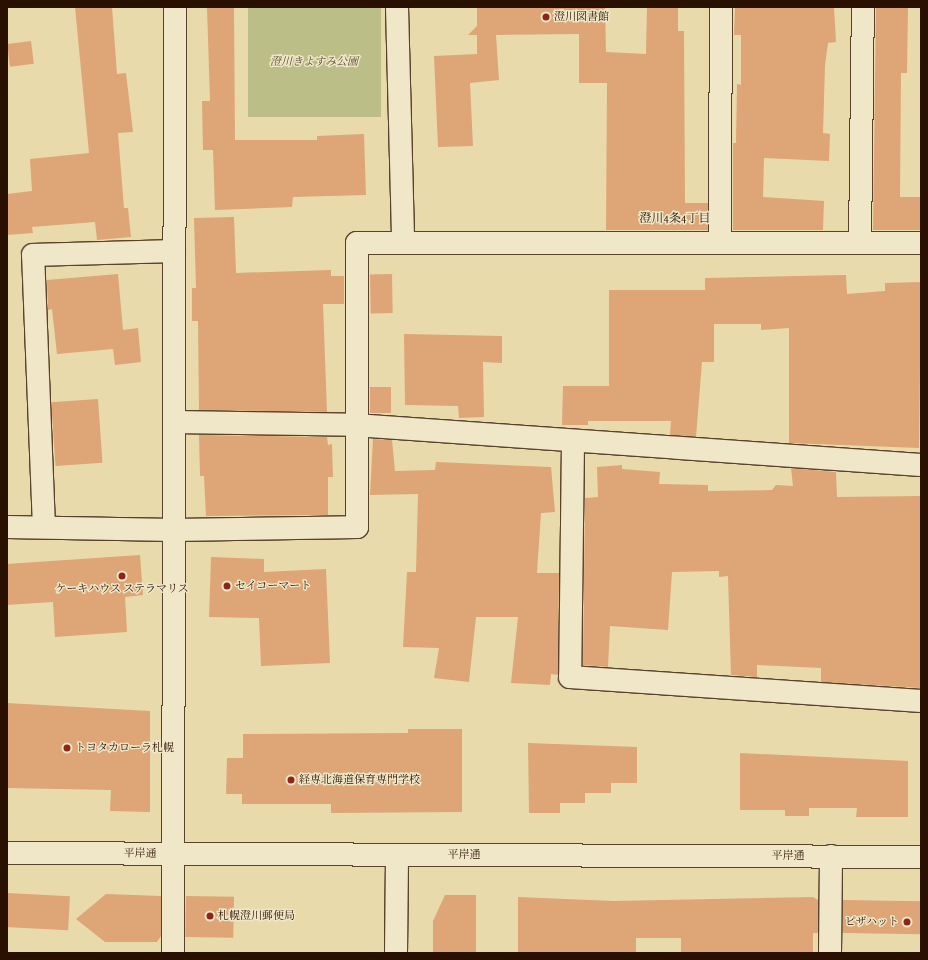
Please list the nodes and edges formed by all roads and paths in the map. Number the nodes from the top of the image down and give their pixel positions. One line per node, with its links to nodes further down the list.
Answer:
1 (175, 7): 9 (street)
2 (397, 7): 5 (street)
3 (722, 7): 6 (street)
4 (863, 7): 7 (street)
5 (403, 241): 6 (street); 11 (street)
6 (720, 242): 7 (street)
7 (860, 243): 8 (street)
8 (921, 243)
9 (174, 251): 10 (street); 14 (street)
10 (174, 422): 11 (street); 16 (street)
11 (355, 425): 12 (street); 16 (street)
12 (573, 442): 13 (street); 17 (street)
13 (921, 465)
14 (44, 526): 15 (street); 16 (street)
15 (7, 527)
16 (174, 530): 19 (street)
17 (921, 701)
18 (7, 853): 19 (street, 平岸通)
19 (173, 854): 20 (street, 平岸通); 23 (street)
20 (397, 855): 21 (street, 平岸通); 24 (street)
21 (831, 856): 22 (street, 平岸通); 25 (street)
22 (921, 857)
23 (173, 953)
24 (396, 953)
25 (830, 953)

